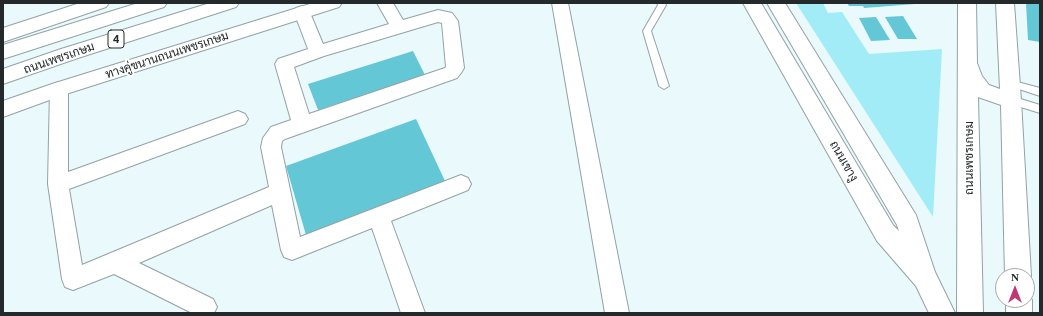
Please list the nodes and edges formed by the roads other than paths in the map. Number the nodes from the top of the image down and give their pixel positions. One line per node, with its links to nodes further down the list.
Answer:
1 (100, 3): 14 (main road)
2 (158, 3): 15 (main road, ถนนเพชรเกษม / 4)
3 (230, 3): 17 (main road, ถนนเพชรเกษม / 4)
4 (332, 3): 12 (main road, ทางคู่ขนานถนนเพชรเกษม)
5 (385, 3): 13 (street)
6 (560, 3): 36 (street)
7 (661, 3): 18 (lane)
8 (752, 3): 33 (main road, ถนนเขางู)
9 (776, 3): 33 (main road)
10 (967, 3): 22 (main road, ถนนเพชรเกษม)
11 (1005, 3): 20 (main road)
12 (302, 12): 16 (street); 19 (main road, ทางคู่ขนานถนนเพชรเกษม)
13 (399, 27): 16 (street); 26 (street)
14 (3, 35)
15 (3, 52)
16 (318, 52): 26 (street)
17 (3, 77)
18 (664, 86)
19 (59, 89): 23 (main road, ทางคู่ขนานถนนเพชรเกษม); 27 (street)
20 (1010, 92): 21 (lane); 22 (main road); 24 (lane); 32 (main road)
21 (1040, 92)
22 (973, 94): 38 (main road, ถนนเพชรเกษม)
23 (3, 109)
24 (1040, 109)
25 (238, 119): 27 (street)
26 (302, 124): 29 (street)
27 (58, 184): 31 (street)
28 (461, 184): 30 (street)
29 (280, 192): 30 (street); 31 (street)
30 (379, 217): 35 (street)
31 (115, 263): 34 (street)
32 (1018, 268)
33 (925, 278): 37 (main road, ถนนเขางู)
34 (205, 307)
35 (414, 313)
36 (617, 313)
37 (942, 313)
38 (970, 313)

